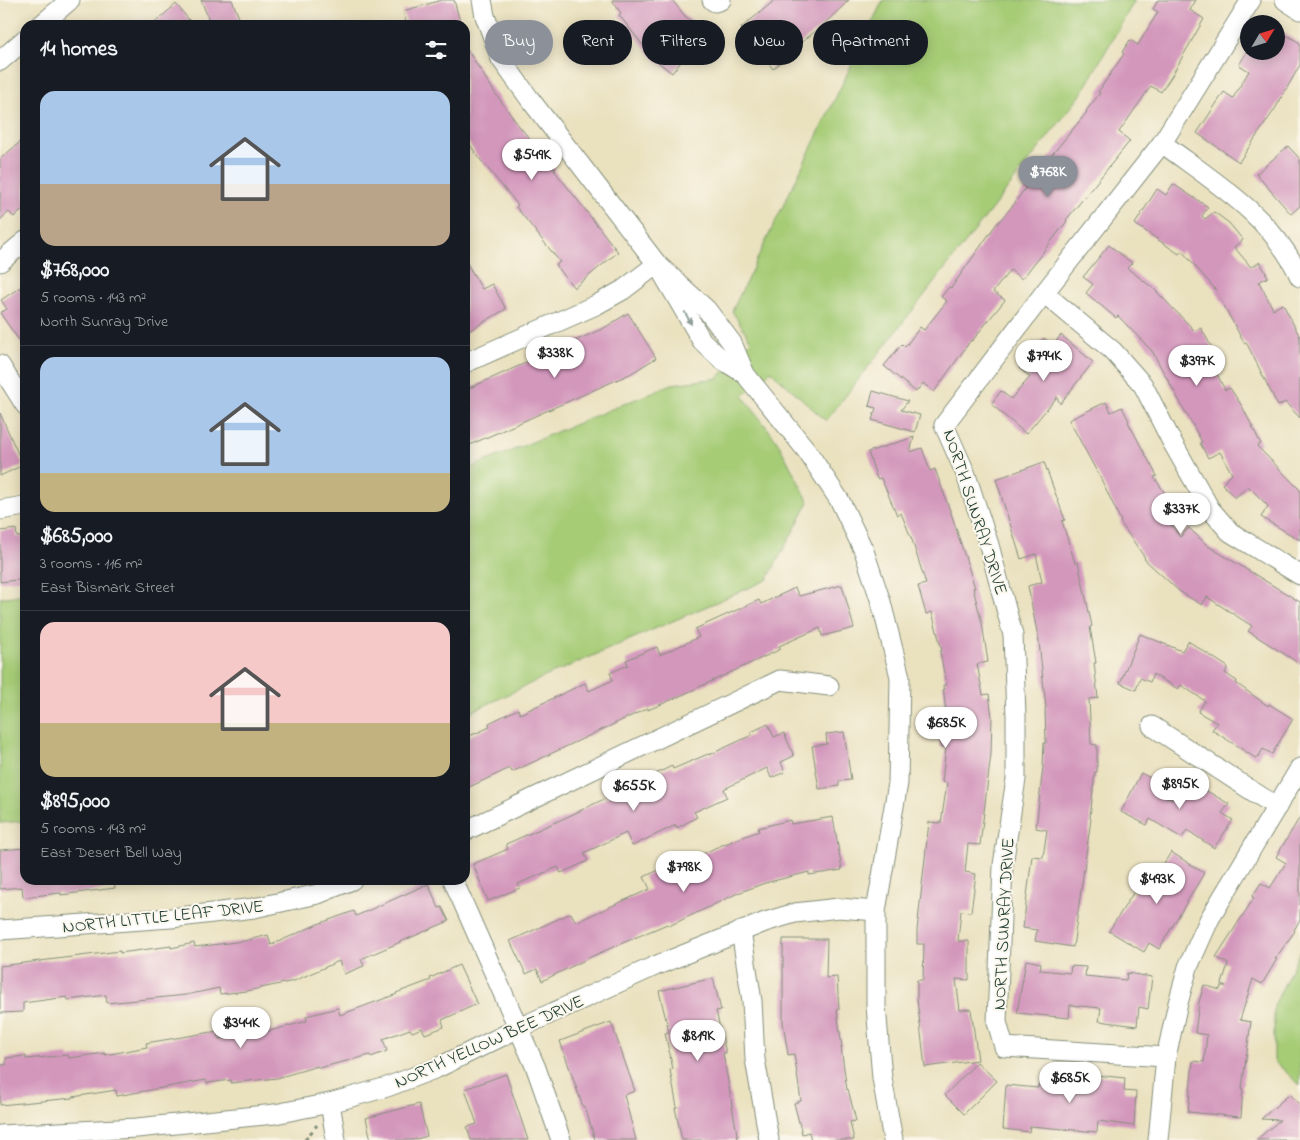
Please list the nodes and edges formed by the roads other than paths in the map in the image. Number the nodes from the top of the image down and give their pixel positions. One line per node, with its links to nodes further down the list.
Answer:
1 (70, 0): 6 (street)
2 (482, 0): 12 (street)
3 (1251, 0): 9 (street, NORTH SUNRAY DRIVE)
4 (1285, 0): 5 (street)
5 (1300, 10)
6 (47, 20)
7 (20, 43): 8 (street)
8 (0, 61)
9 (1162, 143): 13 (street); 14 (street, NORTH SUNRAY DRIVE)
10 (20, 245): 11 (street)
11 (0, 262)
12 (657, 264): 15 (street); 16 (street, one-way to 16); 17 (street)
13 (1300, 277)
14 (1044, 293): 23 (street); 35 (street, NORTH SUNRAY DRIVE)
15 (720, 328): 16 (street); 19 (street)
16 (702, 341): 19 (street)
17 (470, 361)
18 (0, 365): 20 (street)
19 (745, 374): 31 (street)
20 (20, 397)
21 (20, 507): 22 (street)
22 (0, 510)
23 (1300, 575)
24 (829, 686): 28 (street)
25 (1152, 726): 27 (street)
26 (1300, 768): 27 (street)
27 (1277, 807): 35 (street)
28 (470, 829)
29 (340, 885): 32 (street, NORTH LITTLE LEAF DRIVE)
30 (455, 885): 34 (street)
31 (876, 911): 33 (street, NORTH YELLOW BEE DRIVE); 42 (street)
32 (0, 930)
33 (741, 931): 34 (street, NORTH YELLOW BEE DRIVE); 41 (street)
34 (519, 1028): 36 (street, NORTH YELLOW BEE DRIVE); 40 (street)
35 (1166, 1057): 43 (street)
36 (330, 1103): 37 (street, NORTH YELLOW BEE DRIVE); 39 (street)
37 (138, 1134): 38 (street, NORTH YELLOW BEE DRIVE)
38 (0, 1135)
39 (336, 1140)
40 (561, 1140)
41 (769, 1140)
42 (893, 1140)
43 (1158, 1140)

